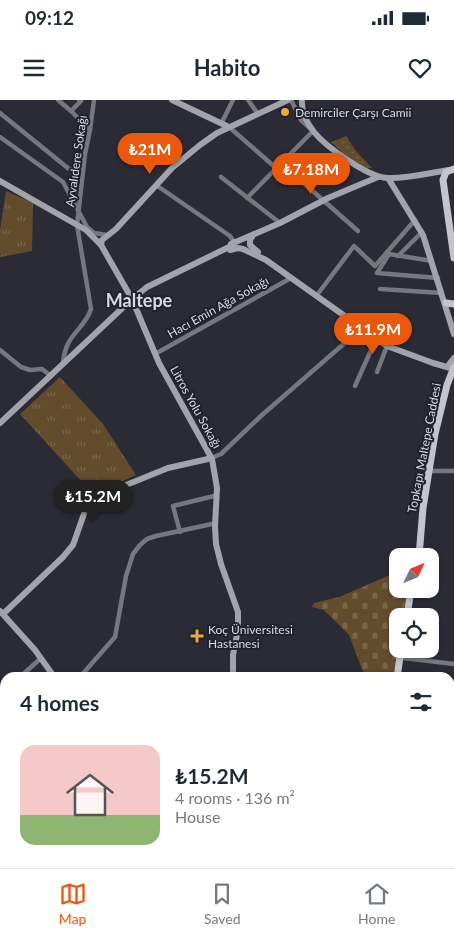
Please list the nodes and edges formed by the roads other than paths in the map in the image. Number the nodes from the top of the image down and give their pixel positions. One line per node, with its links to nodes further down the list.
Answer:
1 (58, 100): 9 (street)
2 (79, 100): 9 (street)
3 (94, 100): 14 (street, Ayvalıdere Sokağı)
4 (172, 100): 12 (main road)
5 (233, 100): 12 (street)
6 (248, 100): 11 (street)
7 (290, 100): 11 (main road); 15 (street)
8 (302, 100): 15 (main road)
9 (71, 111): 14 (street)
10 (0, 113): 20 (street)
11 (258, 114): 13 (main road)
12 (221, 124): 13 (main road)
13 (229, 127): 18 (street); 25 (main road)
14 (90, 130): 20 (street, Ayvalıdere Sokağı)
15 (313, 132): 17 (street); 22 (main road)
16 (0, 137): 28 (street)
17 (281, 163): 18 (street); 27 (street)
18 (276, 168): 26 (street)
19 (451, 169): 23 (main road); 32 (main road)
20 (83, 171): 28 (street, Ayvalıdere Sokağı)
21 (221, 177): 26 (street)
22 (378, 177): 23 (main road); 27 (main road)
23 (388, 178): 29 (main road)
24 (0, 181): 31 (main road, Litros Yolu Sokağı)
25 (156, 185): 36 (main road); 37 (street)
26 (247, 198): 30 (street)
27 (324, 200): 30 (main road); 33 (street)
28 (79, 210): 31 (street, Ayvalıdere Sokağı); 31 (street)
29 (415, 220): 34 (main road); 40 (street)
30 (280, 223): 35 (main road)
31 (81, 226): 36 (street); 38 (main road, Litros Yolu Sokağı); 61 (street)
32 (452, 230): 39 (main road)
33 (358, 231)
34 (422, 232): 41 (street); 44 (main road)
35 (253, 235): 37 (main road); 43 (main road)
36 (108, 236): 38 (main road)
37 (234, 242): 45 (main road)
38 (101, 245): 51 (main road, Litros Yolu Sokağı)
39 (453, 245): 42 (main road)
40 (388, 253): 41 (street); 47 (street); 50 (street)
41 (398, 256): 44 (street)
42 (454, 258)
43 (266, 260): 45 (main road); 46 (main road)
44 (432, 261): 47 (main road)
45 (196, 263): 51 (main road)
46 (291, 278): 50 (main road); 59 (street, Hacı Emin Ağa Sokağı)
47 (438, 278): 49 (main road)
48 (380, 289): 49 (street)
49 (442, 293): 52 (main road)
50 (316, 295): 54 (main road)
51 (132, 299): 59 (main road, Litros Yolu Sokağı); 61 (main road)
52 (446, 303): 53 (main road); 55 (main road)
53 (454, 304)
54 (362, 328): 56 (main road); 69 (street)
55 (454, 334)
56 (376, 339): 57 (main road); 66 (street)
57 (387, 346): 62 (main road); 63 (street)
58 (0, 350): 65 (street)
59 (153, 355): 69 (main road, Litros Yolu Sokağı)
60 (454, 358): 62 (main road)
61 (63, 364): 65 (main road)
62 (452, 368): 67 (main road, Topkapı Maltepe Caddesi)
63 (377, 372)
64 (454, 375): 67 (main road)
65 (50, 376): 68 (main road)
66 (355, 386)
67 (446, 392): 70 (main road, Topkapı Maltepe Caddesi)
68 (0, 424)
69 (210, 459): 72 (main road, Litros Yolu Sokağı); 76 (main road); 77 (main road, Litros Yolu Sokağı)
70 (429, 471): 71 (street); 75 (main road, Topkapı Maltepe Caddesi)
71 (454, 471)
72 (214, 496): 73 (main road, Litros Yolu Sokağı); 74 (street)
73 (212, 524): 74 (street); 77 (main road, Litros Yolu Sokağı)
74 (180, 532): 83 (street)
75 (418, 548)
76 (2, 612): 78 (main road)
77 (236, 612): 84 (main road, Litros Yolu Sokağı)
78 (41, 658): 81 (street); 82 (main road)
79 (402, 658): 80 (street); 85 (main road); 86 (main road)
80 (454, 664)
81 (26, 672)
82 (51, 672)
83 (84, 672)
84 (231, 672)
85 (398, 672)
86 (402, 672)

